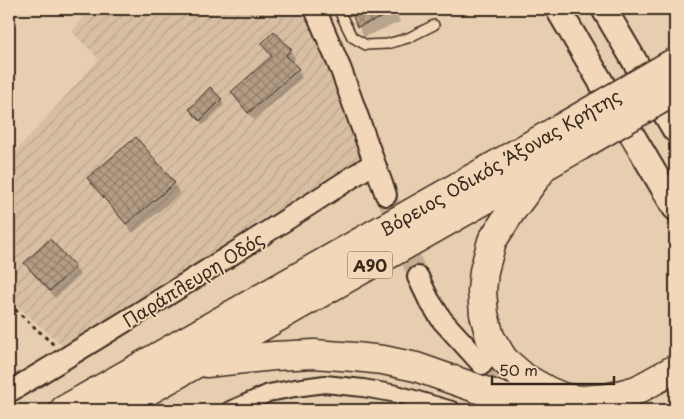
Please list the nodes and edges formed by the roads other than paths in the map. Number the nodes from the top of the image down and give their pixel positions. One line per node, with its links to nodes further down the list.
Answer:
1 (314, 9): 10 (street)
2 (338, 9): 5 (lane)
3 (558, 9): 13 (main road)
4 (604, 9): 8 (main road)
5 (434, 25)
6 (675, 62): 9 (highway, Βόρειος Οδικός Άξονας Κρήτης / Α90, bridge)
7 (675, 91): 9 (highway, Βόρειος Οδικός Άξονας Κρήτης / Α90, bridge)
8 (675, 130)
9 (570, 137): 11 (highway, Βόρειος Οδικός Άξονας Κρήτης / Α90); 19 (highway, Βόρειος Οδικός Άξονας Κρήτης / Α90)
10 (374, 163): 12 (street); 18 (street, Παράπλευρη Οδός)
11 (545, 166): 15 (highway, Βόρειος Οδικός Άξονας Κρήτης / Α90); 17 (highway)
12 (386, 195)
13 (675, 208)
14 (418, 277): 16 (street)
15 (195, 364): 20 (highway, Βόρειος Οδικός Άξονας Κρήτης / Α90); 23 (highway)
16 (482, 364)
17 (671, 367)
18 (9, 392)
19 (64, 410)
20 (114, 410)
21 (230, 410): 22 (street)
22 (452, 410)
23 (539, 410)

